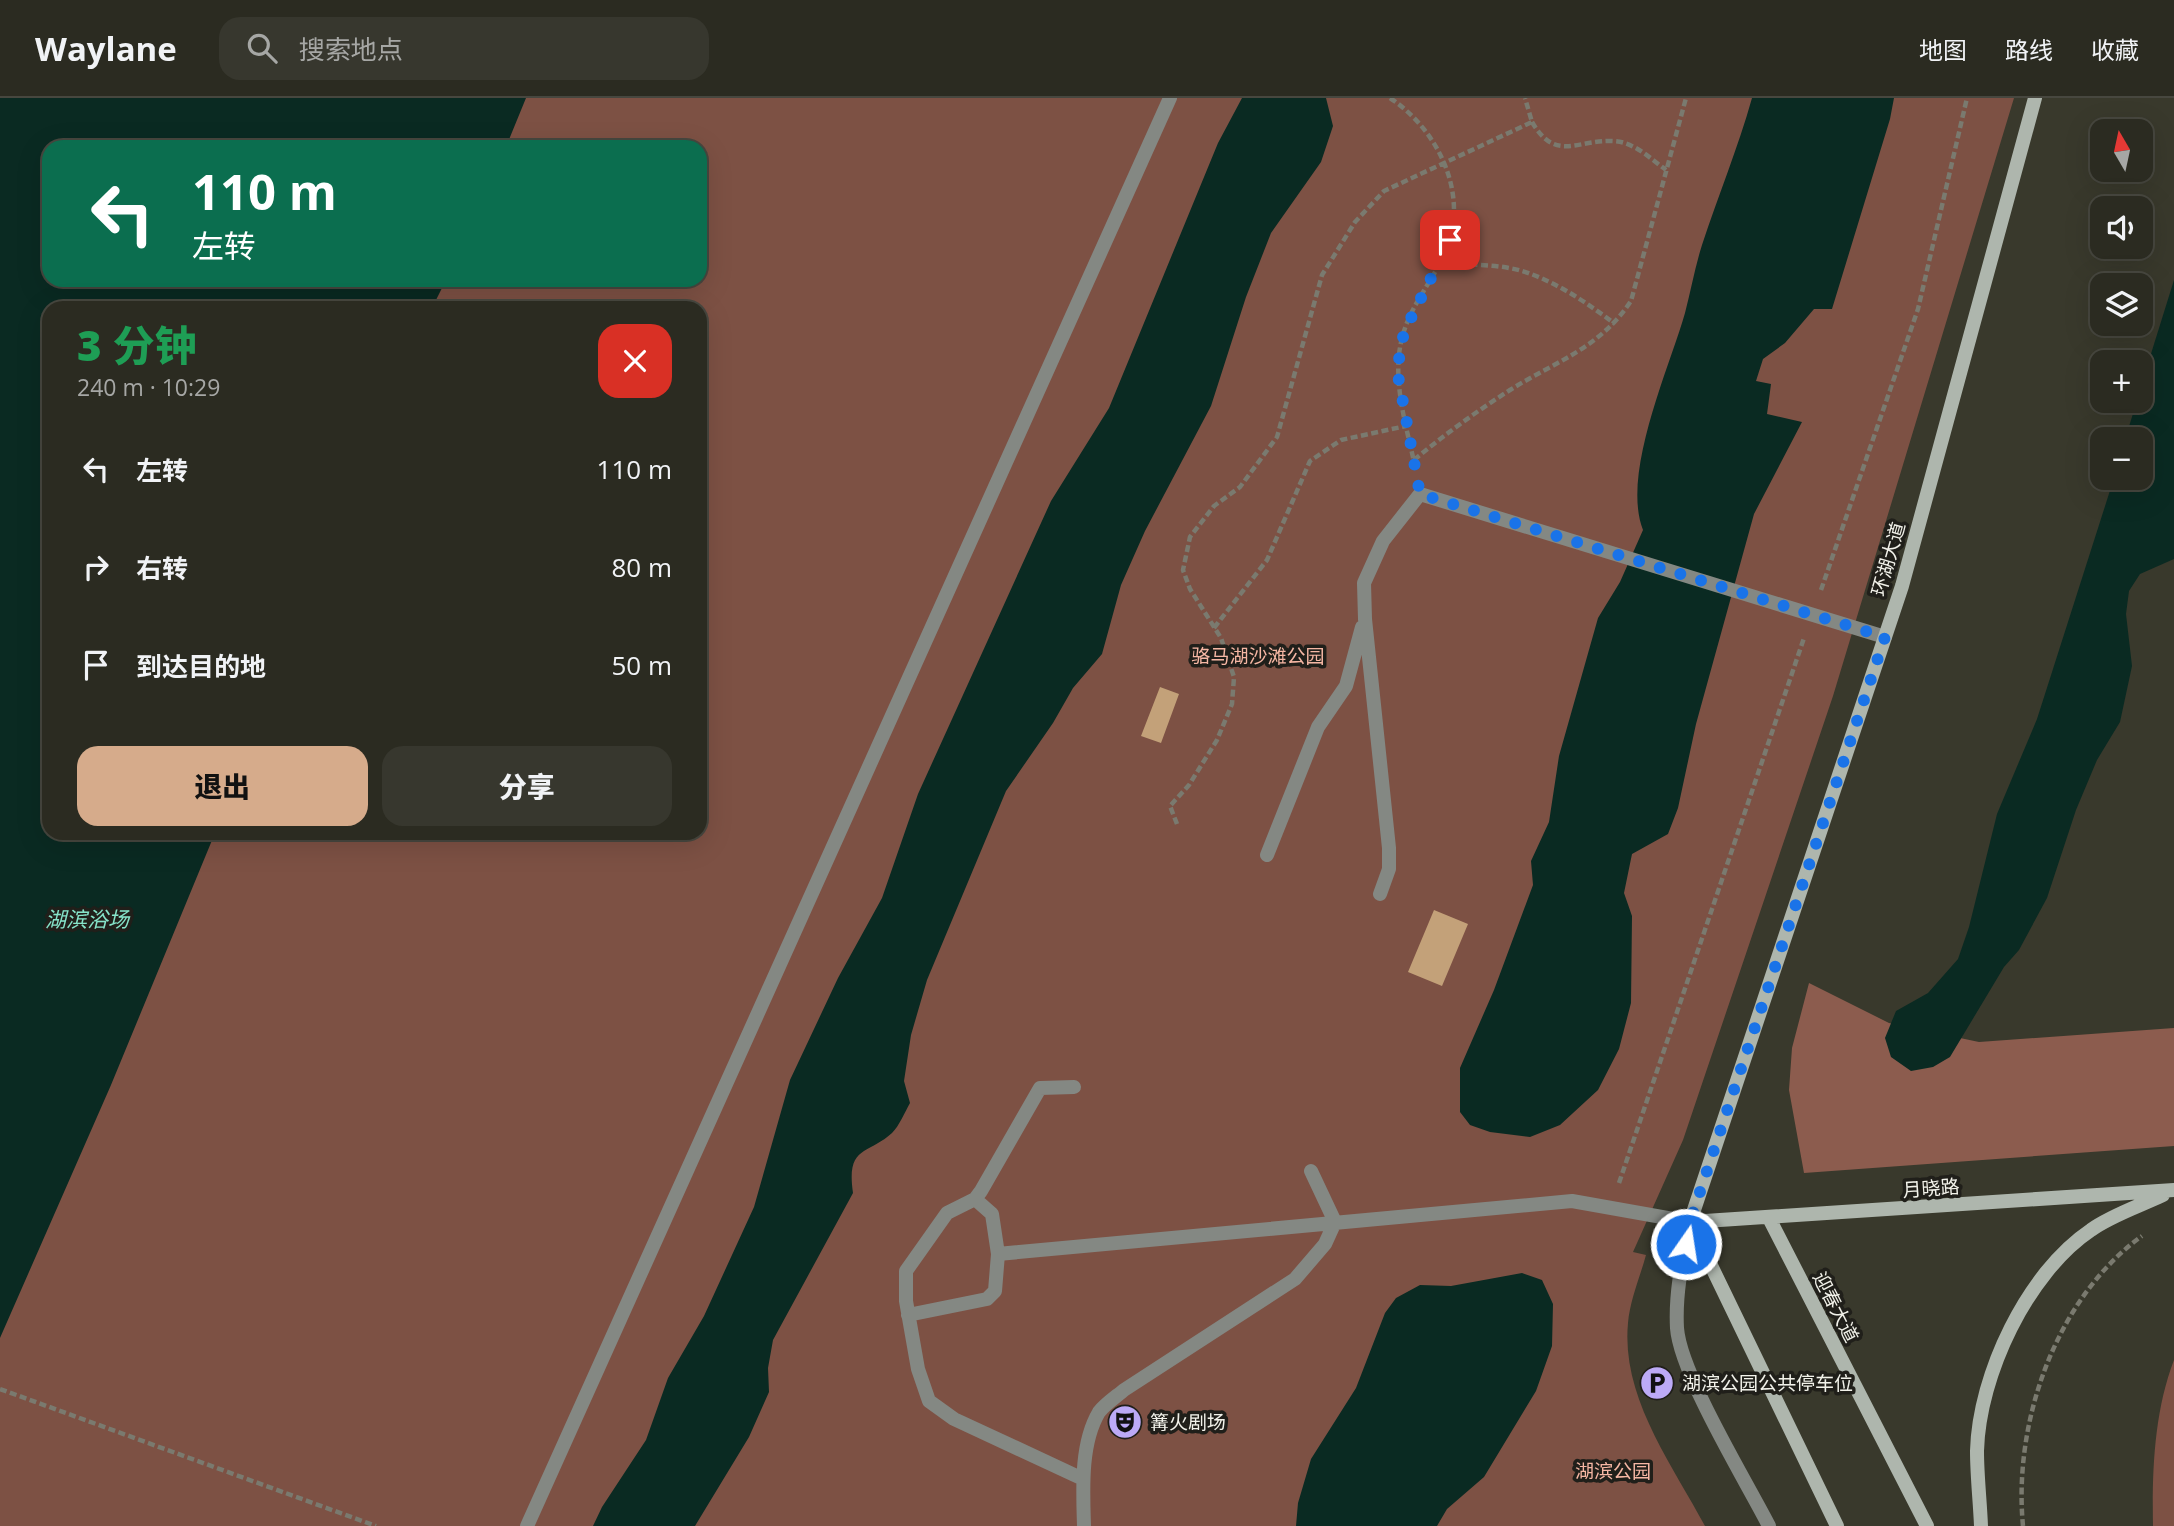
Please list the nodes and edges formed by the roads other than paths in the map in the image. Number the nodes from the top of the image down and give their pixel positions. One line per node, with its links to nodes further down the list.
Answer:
1 (1170, 98): 17 (lane)
2 (2035, 98): 4 (main road, 环湖大道)
3 (1365, 619): 4 (lane); 5 (lane); 6 (lane)
4 (1885, 637): 13 (main road, 环湖大道)
5 (1267, 855)
6 (1380, 894)
7 (1074, 1087): 10 (lane)
8 (1311, 1171): 12 (lane)
9 (2173, 1191): 11 (main road, 月晓路); 22 (main road)
10 (975, 1199): 14 (lane); 15 (lane)
11 (1769, 1218): 13 (main road, 月晓路); 21 (main road, 迎春大道)
12 (1335, 1222): 13 (lane); 14 (lane); 16 (lane)
13 (1690, 1222): 19 (lane); 20 (main road)
14 (998, 1254): 15 (lane)
15 (908, 1315): 16 (lane)
16 (1083, 1479): 18 (lane)
17 (527, 1526)
18 (1084, 1526)
19 (1769, 1526)
20 (1837, 1526)
21 (1927, 1526)
22 (1981, 1526)

